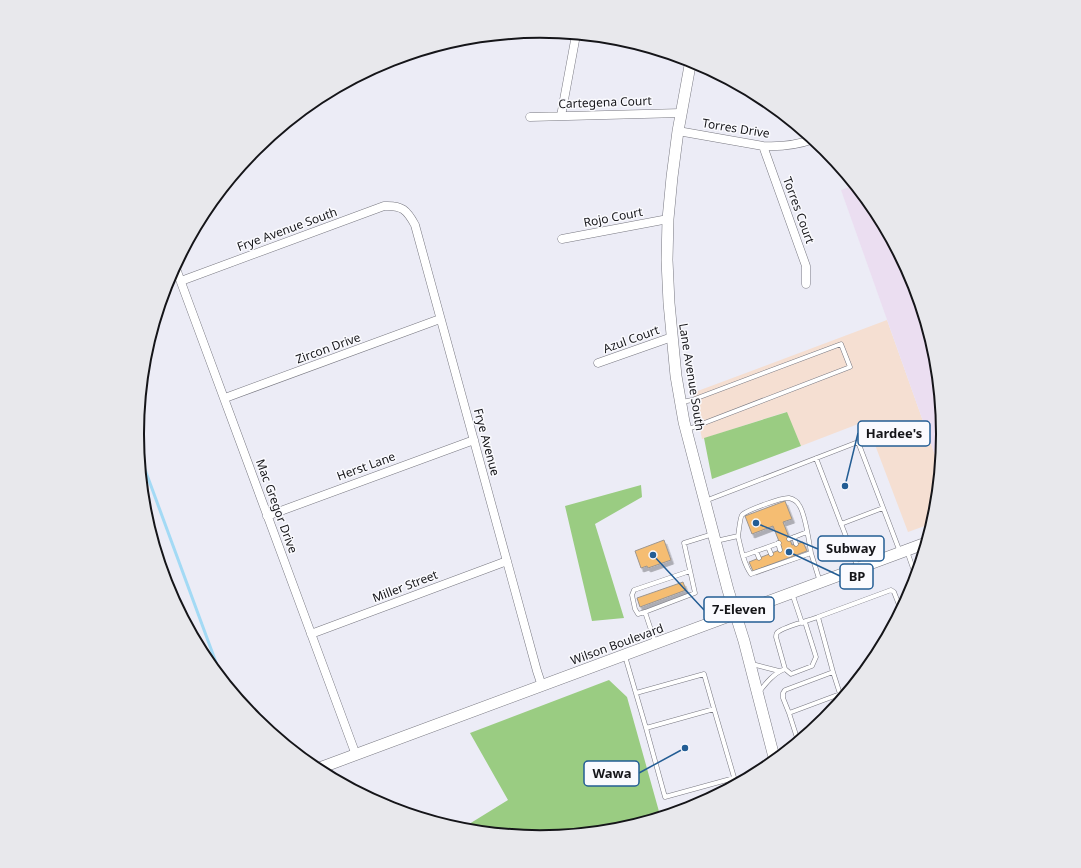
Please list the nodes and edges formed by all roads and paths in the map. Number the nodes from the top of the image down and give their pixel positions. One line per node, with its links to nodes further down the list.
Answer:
1 (575, 40): 4 (street)
2 (689, 67): 3 (main road, Lane Avenue South)
3 (681, 113): 4 (street, Cartegena Court); 6 (main road, Lane Avenue South)
4 (561, 116): 5 (street, Cartegena Court)
5 (530, 117)
6 (678, 131): 8 (street, Torres Drive); 10 (main road, Lane Avenue South)
7 (808, 141): 8 (street, Torres Drive)
8 (763, 146): 14 (street, Torres Court)
9 (402, 209): 13 (street, Frye Avenue South); 15 (street, Frye Avenue)
10 (668, 219): 11 (street, Rojo Court); 16 (main road, Lane Avenue South)
11 (562, 239)
12 (179, 274): 13 (street, Mac Gregor Drive)
13 (181, 280): 18 (street, Mac Gregor Drive)
14 (806, 284)
15 (440, 319): 18 (street, Zircon Drive); 21 (street, Frye Avenue)
16 (672, 337): 17 (street, Azul Court); 19 (main road, Lane Avenue South)
17 (598, 363)
18 (225, 398): 25 (street, Mac Gregor Drive)
19 (681, 402): 20 (main road, Lane Avenue South); 20 (lane)
20 (686, 430): 23 (main road, Lane Avenue South)
21 (474, 440): 25 (street, Herst Lane); 42 (street, Frye Avenue)
22 (816, 458): 23 (lane); 24 (lane); 26 (lane)
23 (705, 501): 30 (main road, Lane Avenue South)
24 (883, 508): 26 (lane); 37 (lane)
25 (267, 516): 53 (street, Mac Gregor Drive)
26 (841, 524): 43 (lane)
27 (807, 532): 28 (lane); 29 (lane); 38 (lane)
28 (738, 536): 30 (lane); 40 (lane)
29 (794, 537): 31 (lane); 32 (lane)
30 (714, 538): 45 (lane); 50 (main road, Lane Avenue South)
31 (789, 539)
32 (796, 544)
33 (920, 545): 37 (main road, Wilson Boulevard)
34 (768, 547): 35 (lane); 36 (lane); 39 (lane)
35 (780, 550)
36 (756, 551): 40 (lane); 41 (lane)
37 (904, 552): 43 (main road, Wilson Boulevard); 44 (lane)
38 (811, 553): 40 (lane); 46 (lane)
39 (771, 554)
40 (743, 556)
41 (759, 558)
42 (507, 561): 53 (street, Miller Street); 60 (street, Frye Avenue)
43 (858, 569): 46 (main road, Wilson Boulevard)
44 (912, 569)
45 (690, 570): 49 (lane); 49 (lane)
46 (820, 583): 47 (main road, Wilson Boulevard)
47 (792, 593): 50 (main road, Wilson Boulevard); 52 (lane)
48 (898, 603): 51 (lane)
49 (645, 612): 54 (lane)
50 (736, 614): 54 (main road, Wilson Boulevard); 56 (main road, Lane Avenue South)
51 (818, 617): 52 (lane); 59 (lane)
52 (804, 622): 57 (lane); 57 (lane)
53 (311, 634): 70 (street, Mac Gregor Drive)
54 (656, 644): 55 (main road, Wilson Boulevard)
55 (624, 655): 60 (main road, Wilson Boulevard); 61 (lane)
56 (750, 663): 58 (lane); 62 (main road, Lane Avenue South)
57 (785, 669): 58 (lane)
58 (779, 671): 62 (lane)
59 (833, 672): 63 (lane); 66 (lane)
60 (542, 686): 70 (main road, Wilson Boulevard)
61 (636, 693): 65 (lane); 67 (lane)
62 (757, 693): 69 (main road, Lane Avenue South)
63 (840, 693)
64 (838, 695): 66 (lane)
65 (714, 709): 67 (lane); 72 (lane)
66 (788, 713): 68 (lane)
67 (646, 728): 72 (lane)
68 (796, 736)
69 (773, 754)
70 (356, 755): 71 (main road, Wilson Boulevard)
71 (325, 766)
72 (734, 778)

